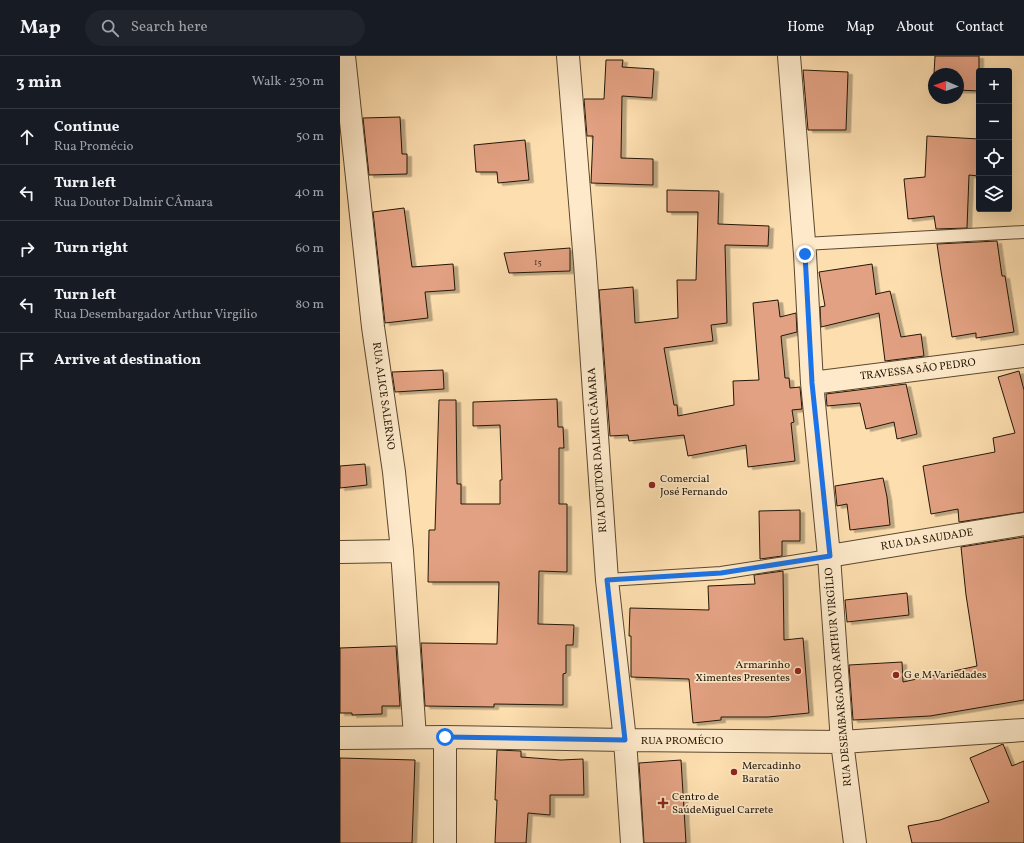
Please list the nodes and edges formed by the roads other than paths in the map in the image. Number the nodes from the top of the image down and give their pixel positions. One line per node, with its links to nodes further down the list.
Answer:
1 (344, 56): 9 (street, RUA ALICE SALERNO)
2 (568, 56): 12 (street, RUA DOUTOR DALMIR CÂMARA)
3 (789, 56): 5 (street, RUA DESEMBARGADOR ARTHUR VIRGÍLIO)
4 (1024, 232): 5 (lane)
5 (804, 244): 7 (street, RUA DESEMBARGADOR ARTHUR VIRGÍLIO)
6 (1024, 356): 7 (street, TRAVESSA SÃO PEDRO)
7 (812, 383): 11 (street, RUA DESEMBARGADOR ARTHUR VIRGÍLIO)
8 (1024, 524): 11 (street, RUA DA SAUDADE)
9 (402, 551): 10 (street); 14 (street, RUA ALICE SALERNO)
10 (340, 552)
11 (830, 556): 12 (lane); 18 (street, RUA DESEMBARGADOR ARTHUR VIRGÍLIO)
12 (607, 580): 17 (street, RUA DOUTOR DALMIR CÂMARA)
13 (1024, 730): 18 (street, RUA PROMÉCIO)
14 (416, 737): 15 (street, RUA PROMÉCIO); 16 (street, RUA PROMÉCIO)
15 (445, 737): 17 (street, RUA PROMÉCIO); 19 (street)
16 (340, 738)
17 (625, 740): 18 (street, RUA PROMÉCIO); 20 (street, RUA DOUTOR DALMIR CÂMARA)
18 (842, 742): 21 (street, RUA DESEMBARGADOR ARTHUR VIRGÍLIO)
19 (445, 843)
20 (632, 843)
21 (855, 843)

